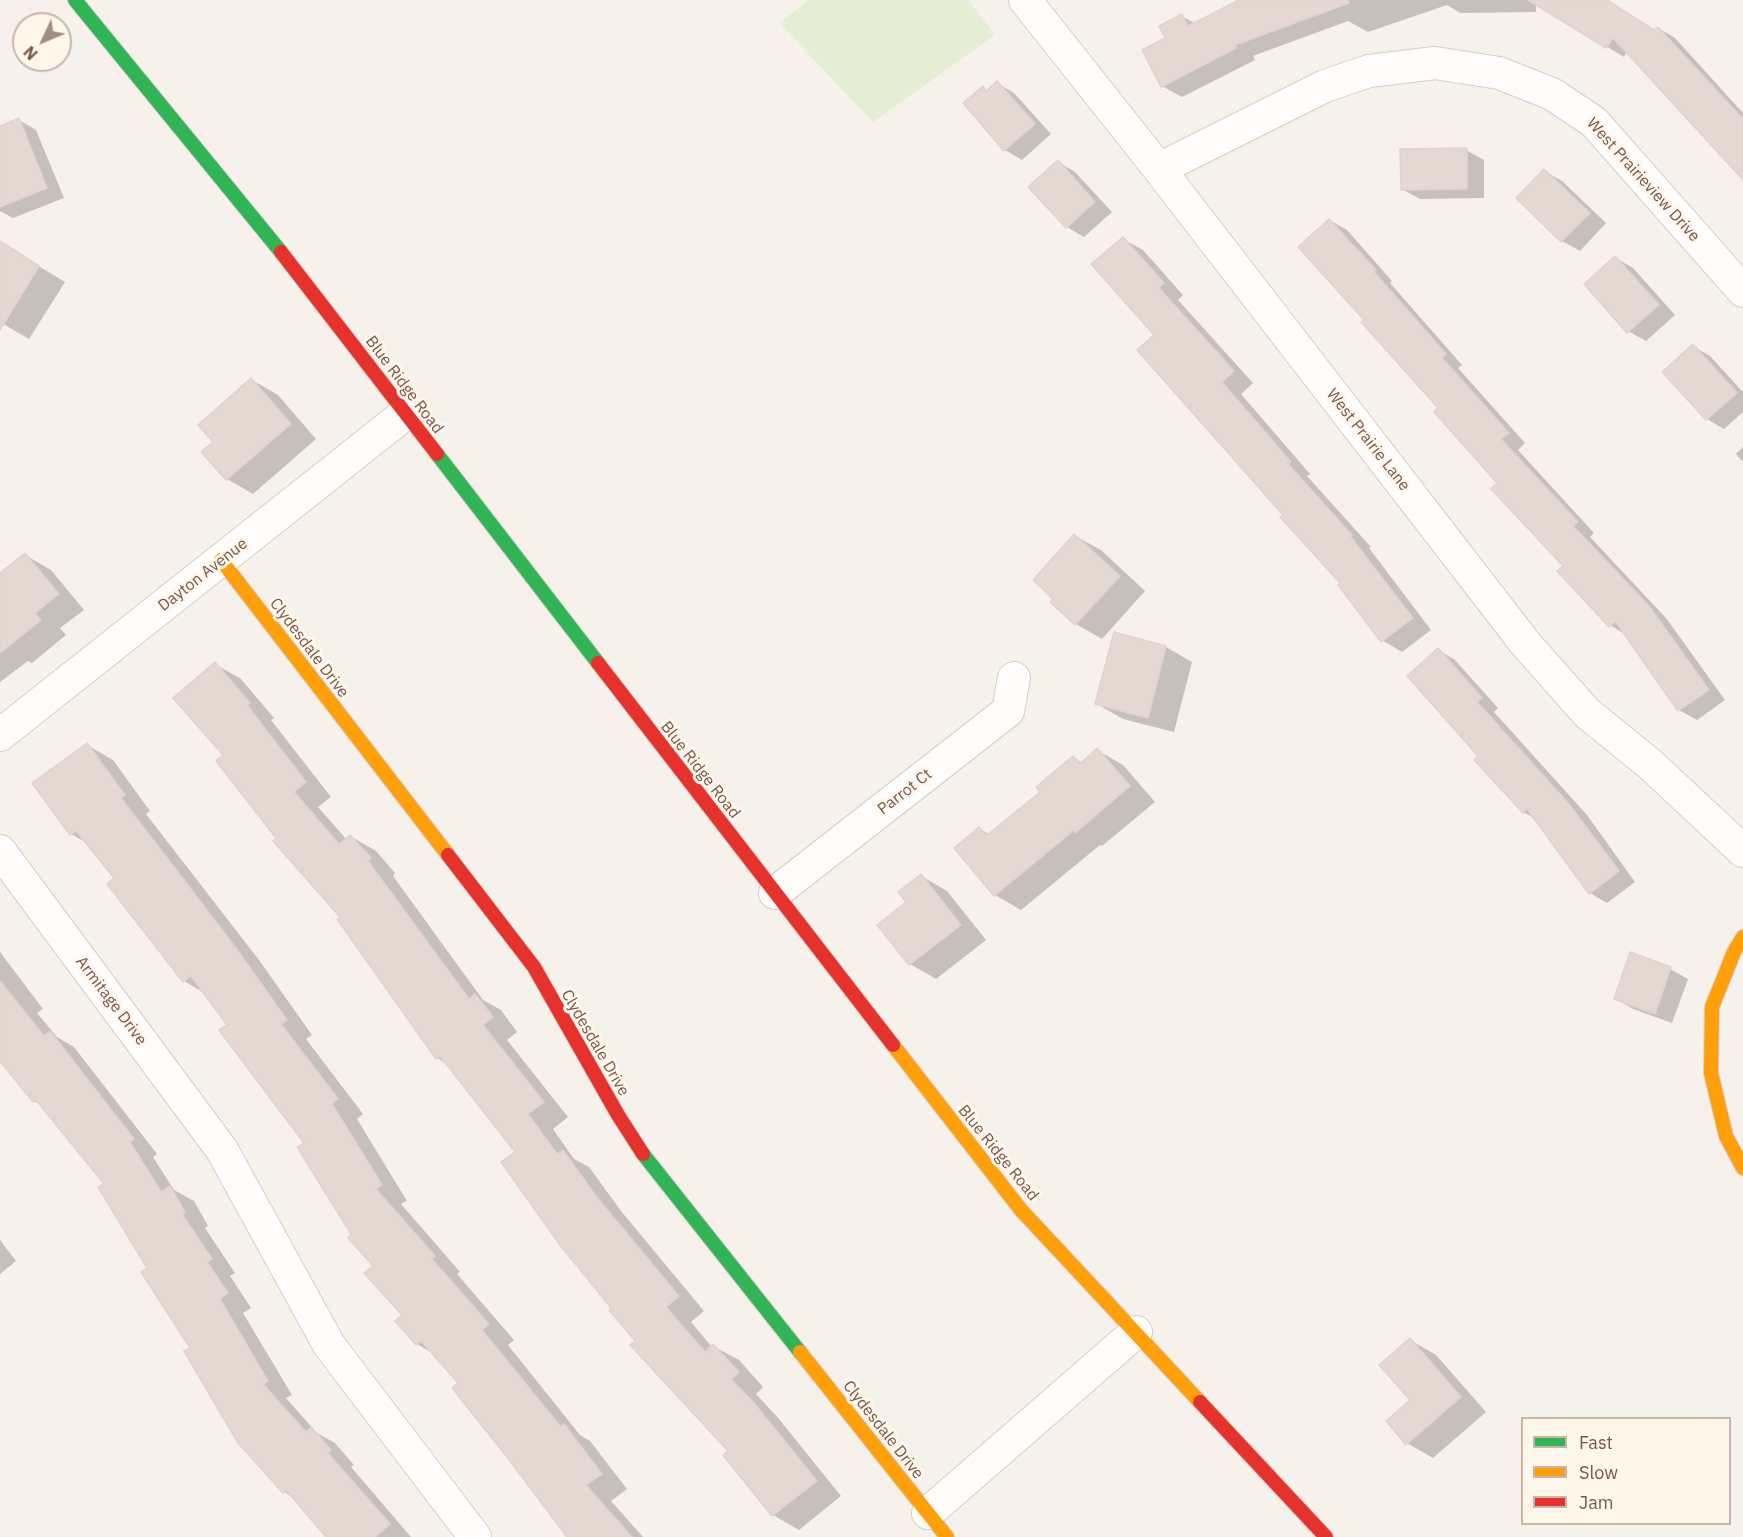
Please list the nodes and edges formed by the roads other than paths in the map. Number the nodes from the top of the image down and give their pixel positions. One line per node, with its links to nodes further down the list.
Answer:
1 (75, 0): 5 (street, Blue Ridge Road)
2 (1024, 0): 3 (street, West Prairie Lane)
3 (1159, 169): 4 (street, West Prairieview Drive); 10 (street, West Prairie Lane)
4 (1743, 291)
5 (405, 414): 6 (street, Dayton Avenue); 11 (street, Blue Ridge Road)
6 (221, 560): 8 (street, Dayton Avenue); 15 (street, Clydesdale Drive)
7 (1014, 678): 11 (street, Parrot Ct)
8 (0, 735)
9 (0, 851): 16 (street, Armitage Drive)
10 (1743, 851)
11 (775, 893): 14 (street, Blue Ridge Road)
12 (1743, 936): 13 (street)
13 (1743, 1168)
14 (1136, 1332): 15 (street); 18 (street, Blue Ridge Road)
15 (928, 1513): 17 (street, Clydesdale Drive)
16 (475, 1537)
17 (947, 1537)
18 (1326, 1537)

